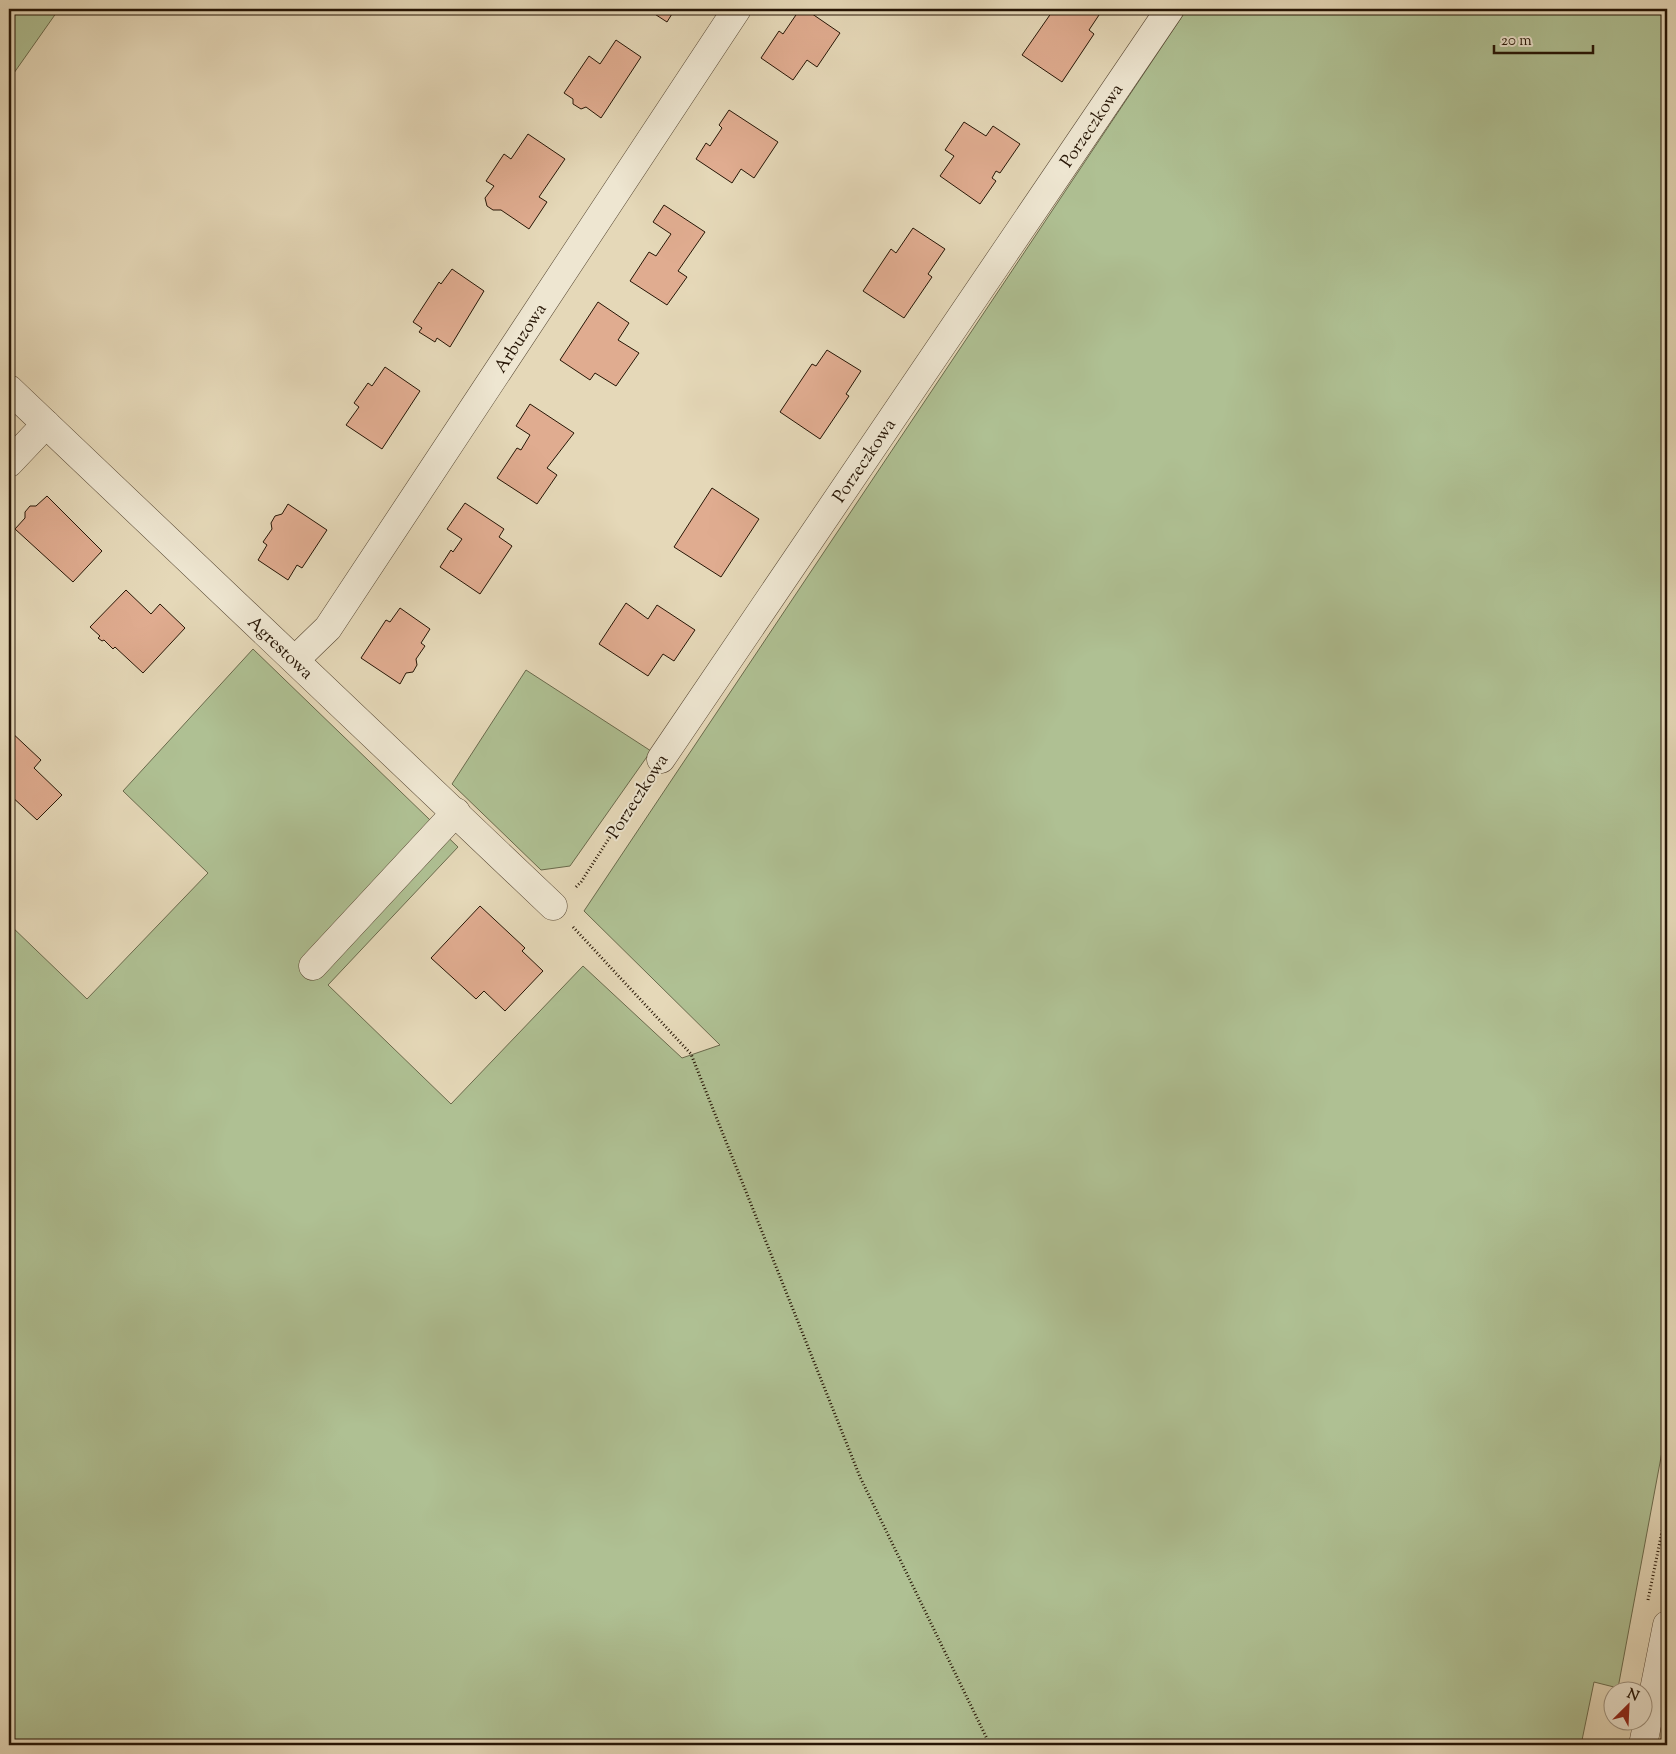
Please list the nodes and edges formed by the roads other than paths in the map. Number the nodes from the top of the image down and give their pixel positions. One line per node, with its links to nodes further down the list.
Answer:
1 (737, 9): 6 (street, Arbuzowa)
2 (1170, 9): 7 (street, Porzeczkowa)
3 (9, 388): 4 (street, Agrestowa)
4 (46, 424): 5 (street); 6 (street, Agrestowa)
5 (9, 463)
6 (295, 660): 8 (street, Agrestowa)
7 (661, 759)
8 (456, 812): 9 (street, Agrestowa); 10 (street)
9 (553, 906)
10 (313, 966)
11 (1666, 1640): 12 (street)
12 (1643, 1745)

